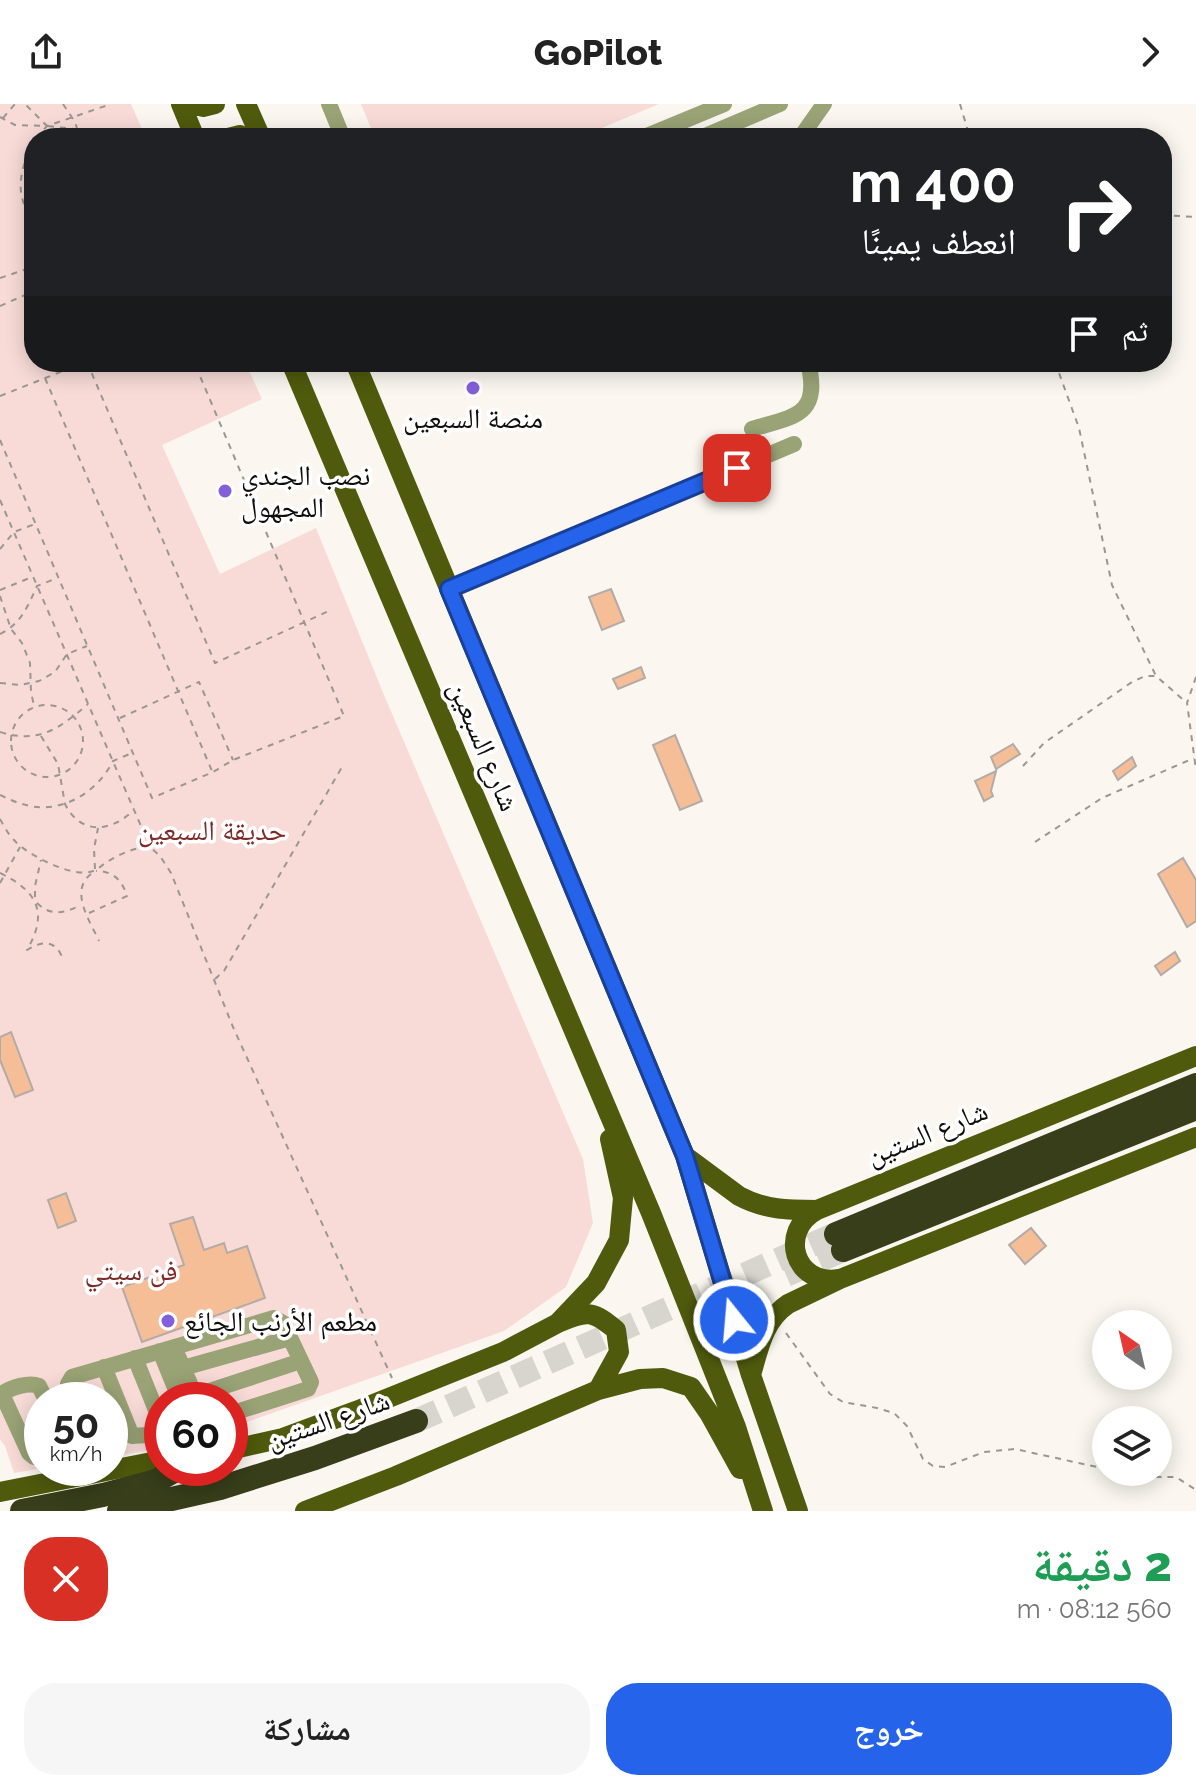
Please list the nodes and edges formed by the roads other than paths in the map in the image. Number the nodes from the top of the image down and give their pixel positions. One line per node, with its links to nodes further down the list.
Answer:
1 (181, 104): 9 (main road)
2 (193, 104): 3 (main road)
3 (215, 104)
4 (246, 104): 10 (main road)
5 (329, 104): 11 (street)
6 (724, 104): 12 (street)
7 (780, 104): 13 (street)
8 (824, 104): 14 (street)
9 (191, 128)
10 (257, 128)
11 (339, 128)
12 (666, 128)
13 (724, 128)
14 (807, 128)
15 (295, 372): 23 (main road, شارع السبعين)
16 (359, 372): 20 (main road, شارع السبعين)
17 (810, 372): 18 (street)
18 (752, 429)
19 (794, 444): 20 (street)
20 (449, 589): 26 (main road, شارع السبعين)
21 (1196, 1056): 27 (main road, شارع الستين)
22 (1196, 1085): 24 (highway, شارع الستين)
23 (599, 1088): 29 (main road); 54 (main road, شارع السبعين)
24 (1196, 1108)
25 (1196, 1137): 28 (main road)
26 (685, 1156): 27 (main road, شارع الستين); 36 (main road, شارع السبعين)
27 (817, 1210): 28 (main road)
28 (840, 1279): 36 (main road)
29 (558, 1323): 43 (main road); 50 (main road)
30 (290, 1338): 31 (street); 33 (street); 35 (street)
31 (167, 1349): 32 (street); 35 (street); 41 (street)
32 (135, 1358): 34 (street); 40 (street)
33 (301, 1361): 35 (street); 45 (street)
34 (104, 1367): 37 (street); 48 (street)
35 (183, 1368)
36 (751, 1375): 59 (main road, شارع السبعين)
37 (72, 1377): 38 (street); 39 (street)
38 (63, 1382)
39 (69, 1382)
40 (145, 1382)
41 (175, 1382)
42 (24, 1386): 44 (street)
43 (598, 1390): 54 (main road); 58 (main road)
44 (1, 1394): 49 (street)
45 (248, 1408)
46 (128, 1435): 48 (street)
47 (144, 1435): 48 (street)
48 (132, 1436)
49 (24, 1442)
50 (248, 1446)
51 (144, 1484): 55 (highway)
52 (25, 1486): 53 (main road)
53 (0, 1492)
54 (761, 1505)
55 (22, 1511)
56 (119, 1511): 57 (highway, شارع الستين)
57 (191, 1511)
58 (305, 1511)
59 (798, 1511)

